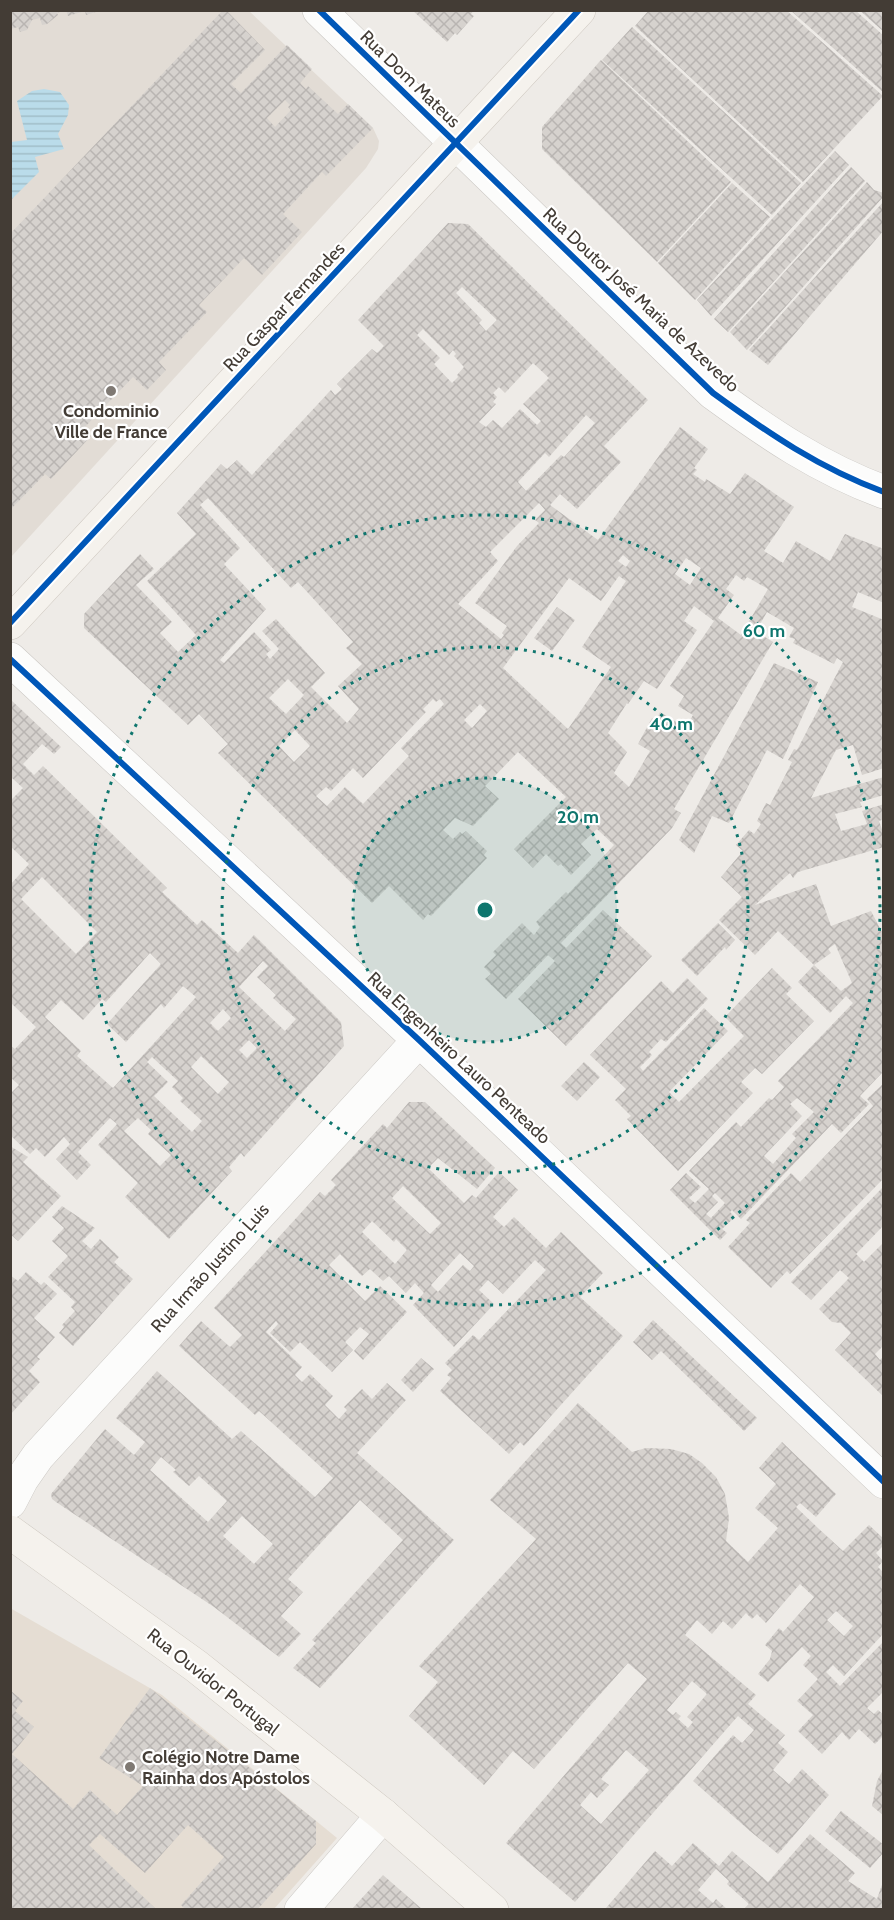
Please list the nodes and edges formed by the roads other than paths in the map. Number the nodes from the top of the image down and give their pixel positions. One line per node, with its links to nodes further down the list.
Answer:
1 (319, 10): 3 (street, Rua Dom Mateus)
2 (579, 10): 3 (street, Rua Gaspar Fernandes)
3 (455, 144): 4 (street, Rua Doutor José Maria de Azevedo); 5 (street, Rua Gaspar Fernandes)
4 (884, 492)
5 (10, 623)
6 (10, 659): 7 (street, Rua Engenheiro Lauro Penteado)
7 (419, 1040): 8 (street, Rua Engenheiro Lauro Penteado); 9 (street, Rua Irmão Justino Luis)
8 (884, 1482)
9 (10, 1502)
10 (10, 1532): 11 (street, Rua Ouvidor Portugal)
11 (383, 1815): 12 (street); 13 (street, Rua Ouvidor Portugal)
12 (301, 1910)
13 (492, 1910)

